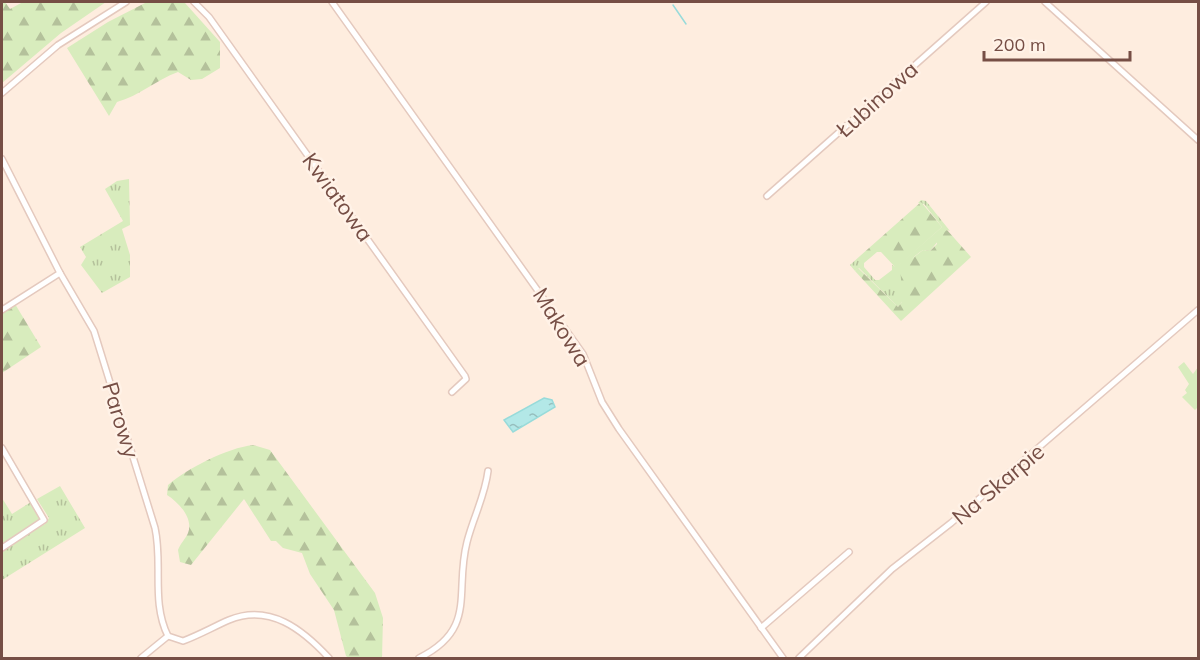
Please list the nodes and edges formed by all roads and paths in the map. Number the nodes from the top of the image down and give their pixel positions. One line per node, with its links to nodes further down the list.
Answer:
1 (126, 2): 6 (street)
2 (194, 2): 13 (street, Kwiatowa)
3 (332, 2): 18 (street, Makowa)
4 (986, 2): 9 (street, Łubinowa)
5 (1045, 2): 7 (street)
6 (2, 93)
7 (1198, 140)
8 (2, 159): 10 (street, Parowy)
9 (767, 196)
10 (60, 273): 11 (street); 19 (street, Parowy)
11 (2, 309)
12 (1198, 310): 24 (street, Na Skarpie)
13 (452, 392)
14 (2, 448): 16 (street)
15 (488, 471): 22 (street)
16 (2, 548)
17 (849, 552): 18 (street)
18 (761, 628): 23 (street, Makowa)
19 (168, 636): 20 (street); 21 (street)
20 (141, 658)
21 (329, 658)
22 (419, 658)
23 (783, 658)
24 (799, 658)

